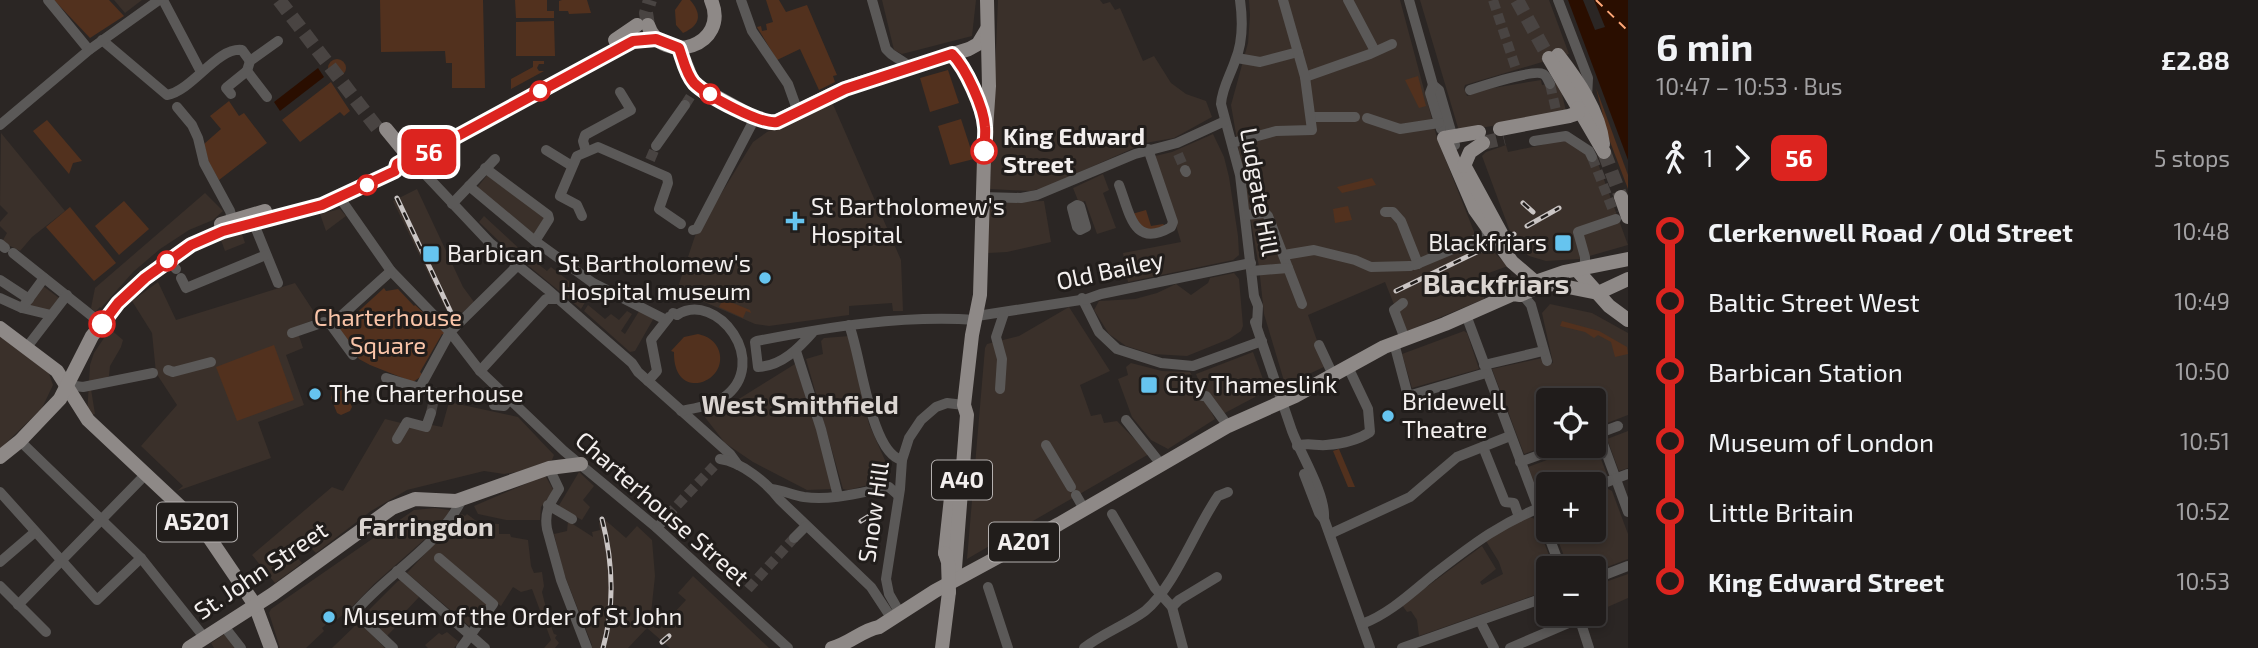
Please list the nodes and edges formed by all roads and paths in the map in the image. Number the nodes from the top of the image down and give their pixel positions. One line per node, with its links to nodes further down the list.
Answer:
1 (48, 0): 17 (street)
2 (161, 0): 14 (street); 25 (street)
3 (712, 0): 13 (main road)
4 (741, 0): 37 (street)
5 (872, 0): 24 (street)
6 (987, 0): 12 (main road, A40)
7 (1240, 0): 22 (street)
8 (1283, 0): 19 (street)
9 (1348, 0): 18 (street)
10 (1409, 0): 28 (street)
11 (1558, 0): 36 (street)
12 (987, 29): 20 (main road); 43 (main road, A40)
13 (656, 39): 54 (main road); 54 (main road)
14 (102, 40): 17 (street); 25 (street)
15 (278, 41): 23 (street)
16 (1392, 44): 18 (street)
17 (89, 50): 41 (street)
18 (1375, 51): 26 (street)
19 (1298, 52): 22 (street); 26 (street)
20 (952, 54): 24 (main road); 43 (main road, A40)
21 (1554, 57): 36 (main road)
22 (1237, 58): 40 (street, Ludgate Hill)
23 (248, 66): 25 (street); 32 (street); 33 (street)
24 (911, 67): 37 (main road)
25 (201, 72)
26 (1305, 77): 38 (street)
27 (1550, 84): 30 (street)
28 (1433, 85): 42 (street); 46 (street)
29 (704, 90): 39 (main road)
30 (1470, 90)
31 (620, 92): 52 (street)
32 (231, 94)
33 (267, 97)
34 (685, 105): 49 (street)
35 (177, 107): 71 (street)
36 (1583, 108): 45 (main road)
37 (798, 112): 39 (main road)
38 (1311, 117): 42 (street); 48 (street)
39 (755, 118): 74 (street)
40 (1225, 121): 48 (street, Ludgate Hill); 51 (street)
41 (1, 122)
42 (1439, 123): 46 (street)
43 (985, 126): 62 (main road, A40)
44 (384, 131): 54 (main road)
45 (1502, 134)
46 (1449, 141): 58 (main road); 58 (main road); 75 (main road)
47 (1534, 141): 53 (street)
48 (1232, 143): 68 (street, Ludgate Hill)
49 (656, 146)
50 (546, 149): 57 (street)
51 (1148, 149): 56 (street); 56 (street)
52 (586, 150): 57 (street); 73 (street)
53 (1592, 157)
54 (406, 159): 64 (main road); 65 (street); 71 (main road)
55 (495, 159): 59 (street)
56 (1111, 165): 60 (street)
57 (572, 166): 69 (street)
58 (1464, 166): 75 (main road)
59 (485, 168): 61 (street); 76 (street)
60 (1065, 184): 62 (street); 66 (street)
61 (469, 186): 65 (street); 76 (street)
62 (982, 197): 107 (main road, A40)
63 (1621, 197): 70 (main road)
64 (340, 198): 72 (main road); 88 (street)
65 (452, 204): 83 (street)
66 (1075, 205)
67 (1385, 212): 81 (street)
68 (1245, 215): 79 (street); 84 (street, Ludgate Hill)
69 (582, 216)
70 (1619, 219): 87 (street)
71 (233, 224): 72 (main road); 86 (main road)
72 (254, 224): 78 (street)
73 (681, 224)
74 (693, 230)
75 (1494, 230): 81 (street); 93 (main road)
76 (535, 240): 105 (street)
77 (6, 248): 89 (street)
78 (266, 255): 86 (street); 92 (street)
79 (1284, 255): 81 (street); 85 (street)
80 (1628, 259): 82 (main road, A201)
81 (1415, 265)
82 (1605, 265): 87 (main road, A201); 91 (main road)
83 (517, 266): 97 (street); 114 (street)
84 (1252, 267): 85 (street, Old Bailey); 99 (street, Old Bailey); 116 (street, Ludgate Hill)
85 (1288, 268): 102 (street)
86 (175, 269): 109 (main road)
87 (1575, 270): 93 (main road, A201); 94 (main road)
88 (391, 271): 110 (street); 114 (street)
89 (44, 278): 96 (street); 100 (street)
90 (0, 280): 100 (street)
91 (1624, 281): 94 (main road)
92 (278, 283)
93 (1545, 283): 94 (main road); 95 (main road, A201)
94 (1598, 293): 108 (main road)
95 (1518, 294): 106 (main road, A201); 126 (street)
96 (67, 295): 104 (street); 109 (street)
97 (548, 295): 125 (street); 129 (street)
98 (0, 298): 100 (street)
99 (1082, 298): 103 (street, Old Bailey); 116 (street)
100 (25, 303): 104 (street)
101 (1403, 303): 117 (street)
102 (1302, 304)
103 (1004, 313): 107 (street, Old Bailey); 133 (street)
104 (51, 315): 119 (street)
105 (674, 315): 129 (street); 140 (street)
106 (1466, 315): 117 (main road, A201); 126 (street)
107 (976, 318): 111 (street, Old Bailey); 139 (main road, A40)
108 (1628, 320)
109 (102, 324): 131 (main road)
110 (331, 325): 115 (street); 121 (street)
111 (849, 325): 113 (street, Old Bailey); 157 (street)
112 (0, 328): 119 (main road, A5201)
113 (814, 331): 120 (street); 120 (street)
114 (450, 332): 125 (street, Charterhouse Street); 132 (street)
115 (292, 333)
116 (1262, 341): 137 (street, Ludgate Hill)
117 (1399, 341): 123 (main road, A201); 126 (street)
118 (1319, 345): 128 (street)
119 (27, 347): 131 (main road, A5201)
120 (796, 351): 172 (street)
121 (353, 355)
122 (211, 362): 124 (street)
123 (1348, 367): 128 (main road, A201); 151 (street)
124 (169, 370)
125 (480, 371): 136 (street, Charterhouse Street)
126 (1486, 371): 146 (street)
127 (153, 373): 131 (street)
128 (1333, 375): 137 (main road, A201)
129 (644, 377): 140 (street)
130 (386, 378): 132 (street)
131 (68, 385): 148 (main road); 163 (main road, A5201)
132 (419, 388): 134 (street)
133 (1000, 390)
134 (437, 396)
135 (1202, 396): 143 (street)
136 (510, 400): 138 (street); 153 (street, Charterhouse Street)
137 (1282, 402): 143 (main road, A201); 151 (street, Ludgate Hill)
138 (494, 405)
139 (964, 405): 157 (street, Snow Hill); 188 (main road, A40); 188 (main road, A40)
140 (681, 411): 150 (street)
141 (431, 412): 147 (street)
142 (1126, 420): 159 (street)
143 (1228, 426): 159 (main road, A201)
144 (1618, 426): 145 (street)
145 (1606, 430)
146 (1510, 434): 152 (street); 158 (street)
147 (397, 439)
148 (20, 441): 156 (main road); 181 (street)
149 (1046, 445): 175 (street)
150 (721, 446): 161 (street); 161 (street)
151 (1298, 447): 186 (street, Ludgate Hill)
152 (1483, 447): 180 (street); 186 (street)
153 (564, 451): 160 (street, Charterhouse Street); 162 (street)
154 (1536, 456): 158 (street)
155 (1606, 456): 165 (street)
156 (0, 457)
157 (902, 460): 171 (street, Snow Hill)
158 (1520, 462): 170 (street)
159 (1160, 463): 175 (main road, A201)
160 (581, 464): 162 (main road, St. John Street); 184 (street, Charterhouse Street)
161 (738, 465): 167 (street)
162 (551, 467): 173 (main road, St. John Street); 174 (street)
163 (145, 474): 181 (street); 204 (main road, A5201)
164 (1628, 474): 165 (street)
165 (1616, 478): 166 (street); 177 (street)
166 (1606, 482)
167 (771, 489): 172 (street); 183 (street)
168 (0, 492): 185 (street)
169 (1228, 492): 201 (street)
170 (1536, 493)
171 (898, 495): 172 (street); 197 (street, Snow Hill)
172 (838, 496)
173 (459, 500): 194 (street); 204 (main road, St. John Street)
174 (548, 505): 182 (street); 223 (street)
175 (1083, 509): 206 (main road, A201)
176 (1536, 509): 180 (street)
177 (1628, 512)
178 (1112, 514): 201 (street)
179 (667, 516): 184 (street)
180 (1519, 517): 208 (street)
181 (103, 519): 189 (street); 191 (street)
182 (572, 519)
183 (806, 526): 187 (street); 199 (street)
184 (657, 528): 224 (street, Charterhouse Street)
185 (35, 532): 191 (street); 192 (street)
186 (1330, 534): 208 (street, Ludgate Hill)
187 (794, 538)
188 (950, 556): 225 (main road, A40, bridge)
189 (142, 558): 191 (street); 214 (street)
190 (439, 558): 213 (street)
191 (61, 561): 203 (street)
192 (0, 562)
193 (1628, 566): 195 (street)
194 (397, 571): 213 (street); 220 (street)
195 (1606, 574)
196 (1217, 577): 205 (street)
197 (886, 579): 199 (street, Snow Hill); 206 (street, Snow Hill)
198 (0, 586): 203 (street)
199 (871, 587): 206 (street)
200 (988, 587): 226 (street)
201 (1159, 595): 205 (street); 227 (street)
202 (1536, 601): 207 (street)
203 (18, 605): 212 (street)
204 (255, 605): 209 (main road, St. John Street); 219 (main road, A5201)
205 (1172, 607): 228 (street)
206 (894, 612): 215 (main road, A201)
207 (1480, 621): 216 (street); 230 (street)
208 (1362, 624): 229 (street, Ludgate Hill)
209 (223, 625): 214 (main road, St. John Street); 218 (street)
210 (1558, 626): 231 (street)
211 (1581, 626): 232 (street)
212 (46, 632)
213 (471, 636): 221 (street); 222 (street)
214 (204, 638): 217 (main road, St. John Street)
215 (838, 647)
216 (1491, 647)
217 (190, 648)
218 (241, 648)
219 (271, 648)
220 (393, 648)
221 (461, 648)
222 (485, 648)
223 (587, 648)
224 (788, 648)
225 (942, 648)
226 (1008, 648)
227 (1084, 648)
228 (1183, 648)
229 (1370, 648)
230 (1403, 648)
231 (1510, 648)
232 (1590, 648)

